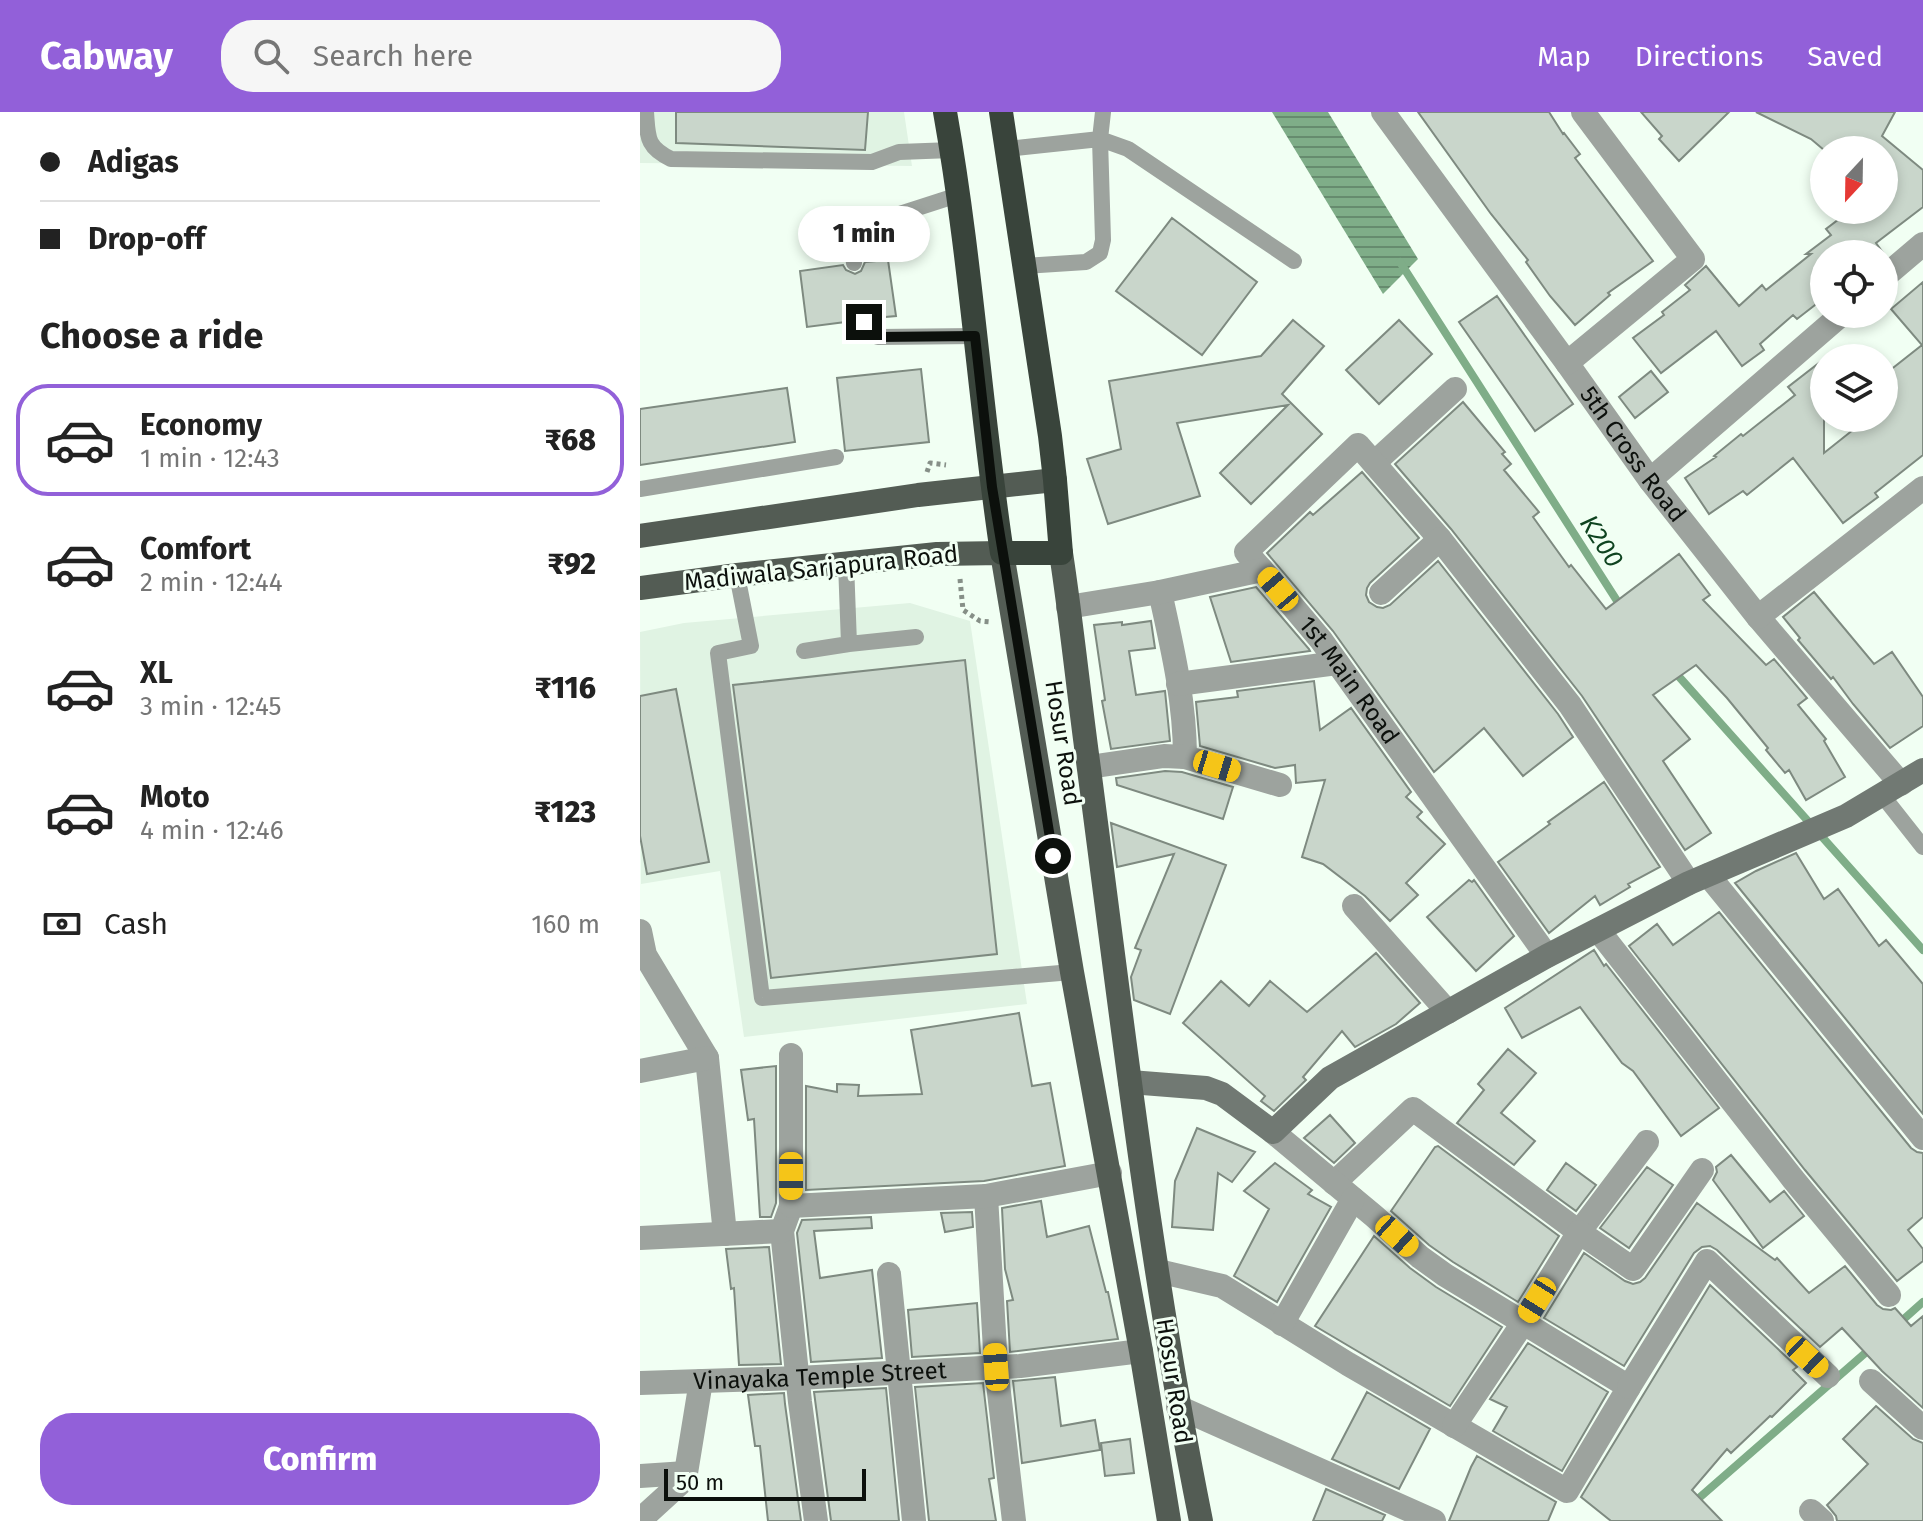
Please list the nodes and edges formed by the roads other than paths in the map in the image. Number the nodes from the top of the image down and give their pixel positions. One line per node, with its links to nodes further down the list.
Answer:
1 (646, 112): 9 (lane)
2 (945, 112): 9 (highway, Hosur Road)
3 (1001, 112): 8 (highway, Hosur Road)
4 (1103, 112): 7 (lane)
5 (1383, 112): 19 (street, 5th Cross Road)
6 (1583, 112): 19 (street)
7 (1100, 139): 8 (lane); 12 (lane); 15 (lane)
8 (1007, 149): 15 (highway, Hosur Road)
9 (952, 150): 10 (highway, Hosur Road)
10 (958, 195): 13 (lane); 18 (highway, Hosur Road)
11 (1923, 244): 14 (street)
12 (1294, 261)
13 (854, 263)
14 (1898, 265)
15 (1024, 266): 23 (highway, Hosur Road)
16 (864, 322): 18 (lane)
17 (1826, 328): 24 (street)
18 (975, 336): 25 (highway, Hosur Road)
19 (1567, 363): 24 (street, 5th Cross Road)
20 (1455, 389): 22 (street)
21 (836, 457): 27 (lane)
22 (1374, 463): 29 (street); 33 (street)
23 (1055, 480): 25 (main road); 31 (highway, Hosur Road)
24 (1650, 480): 39 (street, 5th Cross Road)
25 (992, 487): 28 (main road); 30 (highway, Hosur Road)
26 (1923, 488): 39 (street)
27 (640, 489)
28 (640, 536)
29 (1440, 539): 37 (street); 51 (street)
30 (1002, 553): 31 (highway); 32 (main road, Madiwala Sarjapura Road); 56 (main road, Hosur Road)
31 (1061, 553): 38 (main road, Hosur Road)
32 (846, 563): 34 (main road, Madiwala Sarjapura Road); 41 (lane)
33 (1262, 570): 36 (street); 43 (street, 1st Main Road)
34 (737, 575): 35 (main road, Madiwala Sarjapura Road); 56 (lane)
35 (640, 588)
36 (1160, 592): 38 (street); 44 (street)
37 (1381, 593)
38 (1068, 607): 46 (main road, Hosur Road)
39 (1758, 617): 49 (street, 5th Cross Road)
40 (916, 637): 41 (lane)
41 (849, 644): 42 (lane)
42 (804, 651)
43 (1337, 663): 44 (street); 55 (street, 1st Main Road)
44 (1178, 684): 45 (street)
45 (1185, 757): 46 (street); 48 (street)
46 (1089, 767): 62 (main road, Hosur Road)
47 (1923, 770): 49 (street)
48 (1280, 785)
49 (1891, 790): 50 (lane); 51 (street)
50 (1923, 847)
51 (1699, 879): 53 (street); 64 (street)
52 (1354, 906): 58 (street)
53 (1598, 930): 55 (street); 77 (street)
54 (640, 931): 57 (street)
55 (1547, 956): 58 (street)
56 (1072, 972): 67 (main road, Hosur Road)
57 (648, 976): 60 (street)
58 (1448, 1012): 63 (street)
59 (791, 1055): 70 (street)
60 (707, 1058): 61 (street); 73 (street)
61 (640, 1071)
62 (1130, 1082): 63 (street); 75 (main road, Hosur Road)
63 (1273, 1132): 68 (street)
64 (1923, 1138)
65 (1647, 1142): 72 (street)
66 (1702, 1170): 72 (street)
67 (1110, 1173): 69 (street); 80 (main road, Hosur Road)
68 (1344, 1191): 72 (street); 78 (street); 79 (street)
69 (986, 1196): 70 (street); 81 (street)
70 (791, 1206): 71 (street)
71 (782, 1231): 73 (street); 84 (street)
72 (1579, 1232): 78 (street)
73 (725, 1234): 74 (street)
74 (640, 1238)
75 (1158, 1271): 79 (street); 89 (main road, Hosur Road)
76 (889, 1274): 82 (street)
77 (1889, 1295)
78 (1523, 1323): 88 (street); 90 (street)
79 (1282, 1324): 90 (street)
80 (1141, 1351): 81 (street, Vinayaka Temple Street); 98 (main road, Hosur Road)
81 (996, 1367): 82 (street, Vinayaka Temple Street); 97 (street)
82 (900, 1373): 84 (street, Vinayaka Temple Street); 96 (street)
83 (1828, 1376): 88 (street)
84 (798, 1378): 85 (street, Vinayaka Temple Street); 95 (street)
85 (701, 1381): 87 (street, Vinayaka Temple Street); 92 (street)
86 (1871, 1381): 91 (street)
87 (640, 1383)
88 (1629, 1387): 90 (street)
89 (1178, 1407): 99 (main road, Hosur Road); 100 (street)
90 (1454, 1426)
91 (1923, 1428)
92 (686, 1473): 93 (street); 94 (street)
93 (640, 1476)
94 (640, 1520)
95 (816, 1521)
96 (914, 1521)
97 (1014, 1521)
98 (1169, 1521)
99 (1201, 1521)
100 (1434, 1521)

